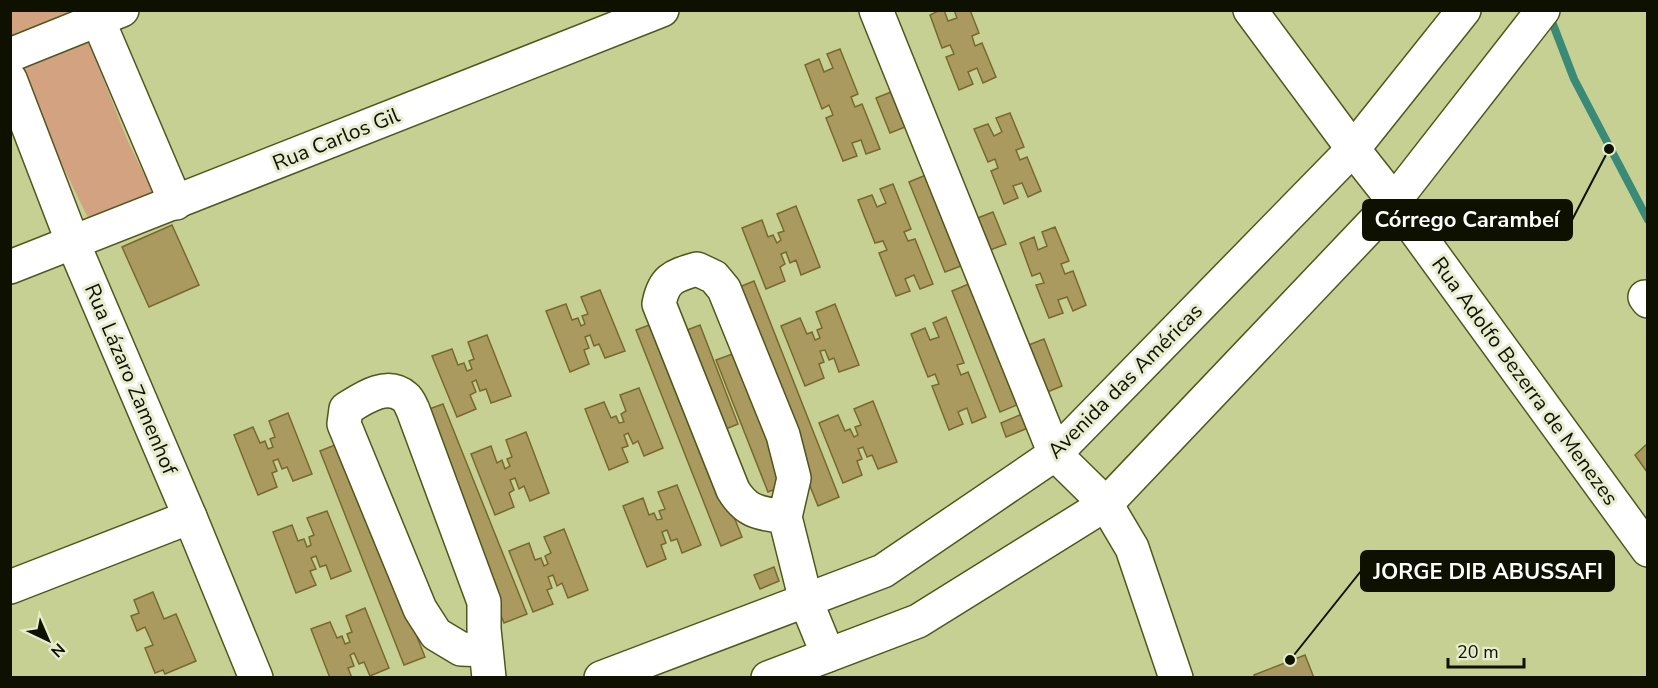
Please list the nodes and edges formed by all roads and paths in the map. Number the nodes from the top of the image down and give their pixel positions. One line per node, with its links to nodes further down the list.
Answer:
1 (662, 10): 11 (street, Rua Carlos Gil)
2 (876, 10): 14 (street)
3 (1250, 10): 9 (street, Rua Adolfo Bezerra de Menezes)
4 (1464, 10): 9 (street, Avenida das Américas)
5 (1543, 10): 10 (street)
6 (110, 15): 7 (street); 11 (street)
7 (10, 55)
8 (10, 79): 12 (street, Rua Lázaro Zamenhof)
9 (1353, 149): 10 (street, Rua Adolfo Bezerra de Menezes); 14 (street, Avenida das Américas)
10 (1394, 201): 15 (street); 18 (street, Rua Adolfo Bezerra de Menezes)
11 (176, 203): 12 (street, Rua Carlos Gil)
12 (73, 243): 13 (street, Rua Carlos Gil); 16 (street, Rua Lázaro Zamenhof)
13 (10, 267)
14 (1055, 454): 15 (street); 20 (street, Avenida das Américas)
15 (1106, 504): 21 (street); 26 (street)
16 (190, 517): 19 (street); 23 (street, Rua Lázaro Zamenhof)
17 (785, 517): 17 (street); 20 (street)
18 (1647, 550)
19 (10, 587)
20 (806, 601): 21 (street); 24 (street, Avenida das Américas)
21 (828, 655): 25 (street)
22 (487, 664): 22 (street)
23 (256, 678)
24 (601, 678)
25 (768, 678)
26 (1176, 678)

